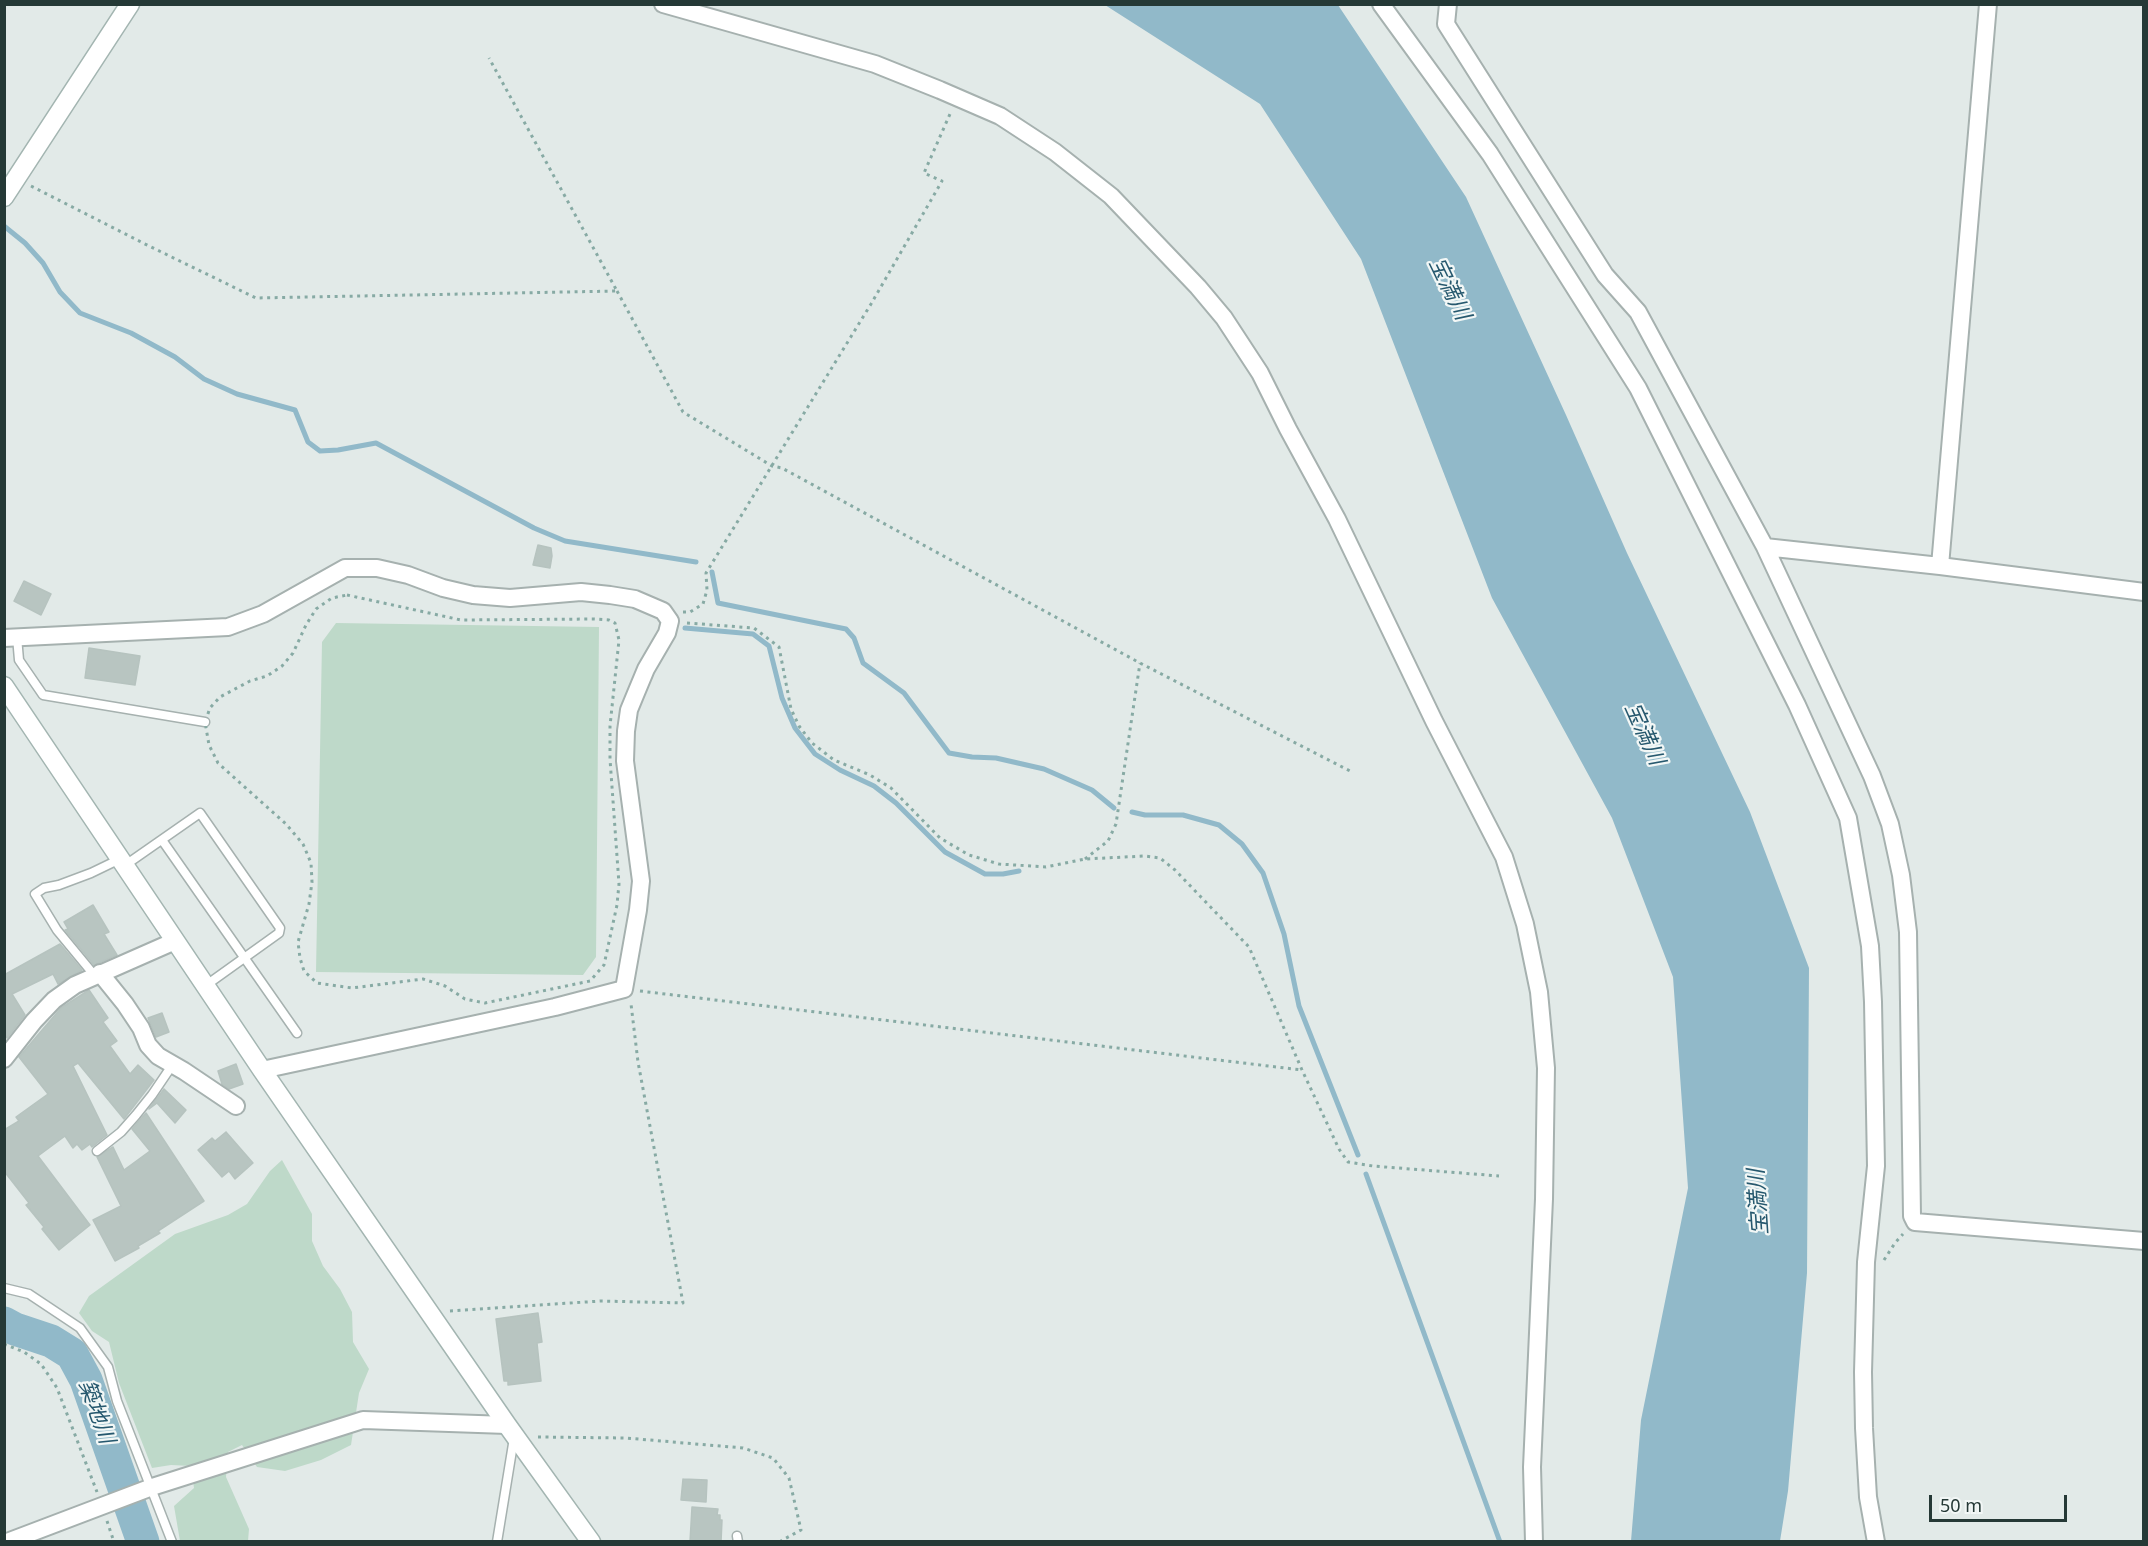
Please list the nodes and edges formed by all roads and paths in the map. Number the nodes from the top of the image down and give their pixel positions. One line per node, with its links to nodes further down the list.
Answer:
1 (130, 4): 8 (street)
2 (663, 4): 52 (street)
3 (1381, 4): 40 (street)
4 (1448, 4): 12 (street)
5 (1988, 4): 13 (street)
6 (489, 58): 10 (path)
7 (948, 121): 11 (path)
8 (17, 177): 9 (street); 10 (path)
9 (4, 196)
10 (617, 291): 11 (path)
11 (772, 466): 15 (path); 17 (path)
12 (1765, 547): 13 (street); 37 (street)
13 (1940, 566): 14 (street)
14 (2144, 592)
15 (667, 616): 16 (street); 22 (path); 28 (street)
16 (11, 637): 19 (lane)
17 (1140, 663): 20 (path); 22 (path)
18 (4, 686): 23 (street)
19 (205, 722): 19 (path)
20 (1352, 772)
21 (162, 840): 23 (lane); 25 (lane); 25 (lane)
22 (1085, 859): 33 (path)
23 (122, 863): 24 (street); 26 (lane)
24 (175, 941): 26 (street); 27 (street)
25 (245, 957): 27 (lane); 29 (lane)
26 (98, 974): 30 (street); 31 (street)
27 (205, 986): 32 (street)
28 (627, 990): 32 (street); 33 (path); 41 (path)
29 (297, 1033)
30 (4, 1059)
31 (173, 1064): 34 (street); 35 (lane)
32 (262, 1070): 41 (street)
33 (1302, 1070): 36 (path)
34 (236, 1106)
35 (97, 1151)
36 (1499, 1176)
37 (1915, 1222): 38 (street); 40 (path)
38 (2144, 1241)
39 (4, 1288): 44 (lane)
40 (1865, 1289): 53 (street)
41 (436, 1323): 43 (street)
42 (4, 1344): 45 (path)
43 (511, 1431): 44 (street); 49 (lane); 50 (street); 51 (path)
44 (150, 1488): 45 (street); 48 (lane)
45 (105, 1504): 46 (street); 47 (path)
46 (7, 1542)
47 (114, 1542)
48 (172, 1542)
49 (497, 1542)
50 (591, 1542)
51 (779, 1542)
52 (1534, 1542)
53 (1875, 1542)

